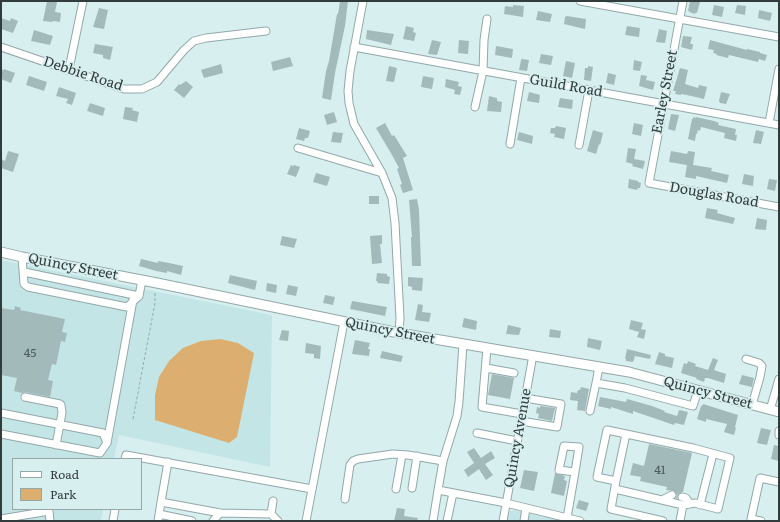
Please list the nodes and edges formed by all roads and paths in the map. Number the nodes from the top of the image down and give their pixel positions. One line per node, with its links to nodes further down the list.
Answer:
1 (83, 1): 12 (street)
2 (363, 1): 10 (street)
3 (580, 1): 6 (street)
4 (683, 1): 6 (street, Earley Street)
5 (487, 19): 13 (street)
6 (679, 20): 8 (street); 16 (street, Earley Street)
7 (266, 31): 12 (street, Debbie Road)
8 (779, 37)
9 (1, 47): 12 (street, Debbie Road)
10 (354, 47): 13 (street, Guild Road); 23 (street)
11 (779, 69): 18 (street)
12 (67, 70)
13 (483, 71): 14 (street, Guild Road); 17 (street)
14 (521, 78): 15 (street, Guild Road); 20 (street)
15 (589, 90): 16 (street, Guild Road); 21 (street)
16 (662, 104): 18 (street, Guild Road); 24 (street, Earley Street)
17 (475, 107)
18 (769, 123): 19 (street, Guild Road)
19 (779, 124)
20 (510, 144)
21 (579, 145)
22 (298, 148): 23 (street)
23 (382, 173): 33 (street)
24 (648, 183): 25 (street, Douglas Road)
25 (779, 207)
26 (1, 252): 27 (main road, Quincy Street)
27 (22, 257): 28 (street); 29 (main road, Quincy Street)
28 (24, 272): 31 (street); 31 (street)
29 (142, 280): 31 (street); 32 (main road, Quincy Street)
30 (155, 292): 51 (path)
31 (136, 298): 59 (street)
32 (344, 322): 33 (main road, Quincy Street); 71 (street)
33 (399, 333): 34 (main road, Quincy Street)
34 (463, 344): 35 (main road, Quincy Street); 65 (street)
35 (487, 348): 36 (main road, Quincy Street); 39 (street)
36 (532, 355): 38 (main road, Quincy Street); 45 (street, Quincy Avenue)
37 (746, 359): 46 (street)
38 (599, 366): 42 (street); 43 (main road, Quincy Street)
39 (486, 368): 40 (street); 50 (street)
40 (514, 373)
41 (779, 379): 48 (street)
42 (596, 383): 43 (street); 47 (street)
43 (698, 390): 46 (main road, Quincy Street)
44 (24, 397): 52 (street)
45 (525, 398): 50 (street, Quincy Avenue); 50 (street)
46 (752, 405): 48 (main road, Quincy Street)
47 (590, 411)
48 (775, 411)
49 (1, 413): 52 (street)
50 (521, 418): 58 (street, Quincy Avenue)
51 (133, 419)
52 (60, 425): 59 (street); 60 (street)
53 (779, 431): 57 (street)
54 (477, 433): 58 (street)
55 (1, 434): 60 (street)
56 (626, 434): 61 (street); 68 (street); 68 (street)
57 (779, 435)
58 (517, 441): 82 (street, Quincy Avenue)
59 (107, 443): 60 (street)
60 (56, 445)
61 (712, 454): 84 (street); 84 (street)
62 (402, 455): 63 (street); 72 (street); 78 (street)
63 (417, 456): 65 (street); 70 (street)
64 (125, 458): 66 (street)
65 (443, 461): 74 (street)
66 (168, 462): 71 (street); 81 (street)
67 (575, 472): 90 (street)
68 (616, 481): 73 (street)
69 (779, 482): 92 (street)
70 (412, 488)
71 (312, 489): 98 (street)
72 (396, 489)
73 (615, 489): 79 (street); 104 (street)
74 (438, 490): 75 (street); 99 (street)
75 (453, 493): 82 (street); 100 (street)
76 (672, 495): 79 (street)
77 (682, 497): 83 (street)
78 (345, 499)
79 (662, 500): 83 (street)
80 (273, 501): 88 (street)
81 (161, 502): 87 (street); 89 (street)
82 (506, 503): 85 (street); 101 (street, Quincy Avenue)
83 (687, 505): 84 (street); 105 (street)
84 (700, 505)
85 (526, 508): 90 (street); 102 (street)
86 (116, 510): 94 (street)
87 (220, 513): 88 (street); 96 (street)
88 (271, 514): 97 (street)
89 (158, 518): 95 (street)
90 (567, 518): 103 (street)
91 (1, 519): 93 (street)
92 (751, 520): 106 (street)
93 (50, 521)
94 (113, 521)
95 (192, 521)
96 (213, 521)
97 (278, 521)
98 (306, 521)
99 (432, 521)
100 (447, 521)
101 (503, 521)
102 (524, 521)
103 (580, 521)
104 (662, 521)
105 (680, 521)
106 (761, 521)

